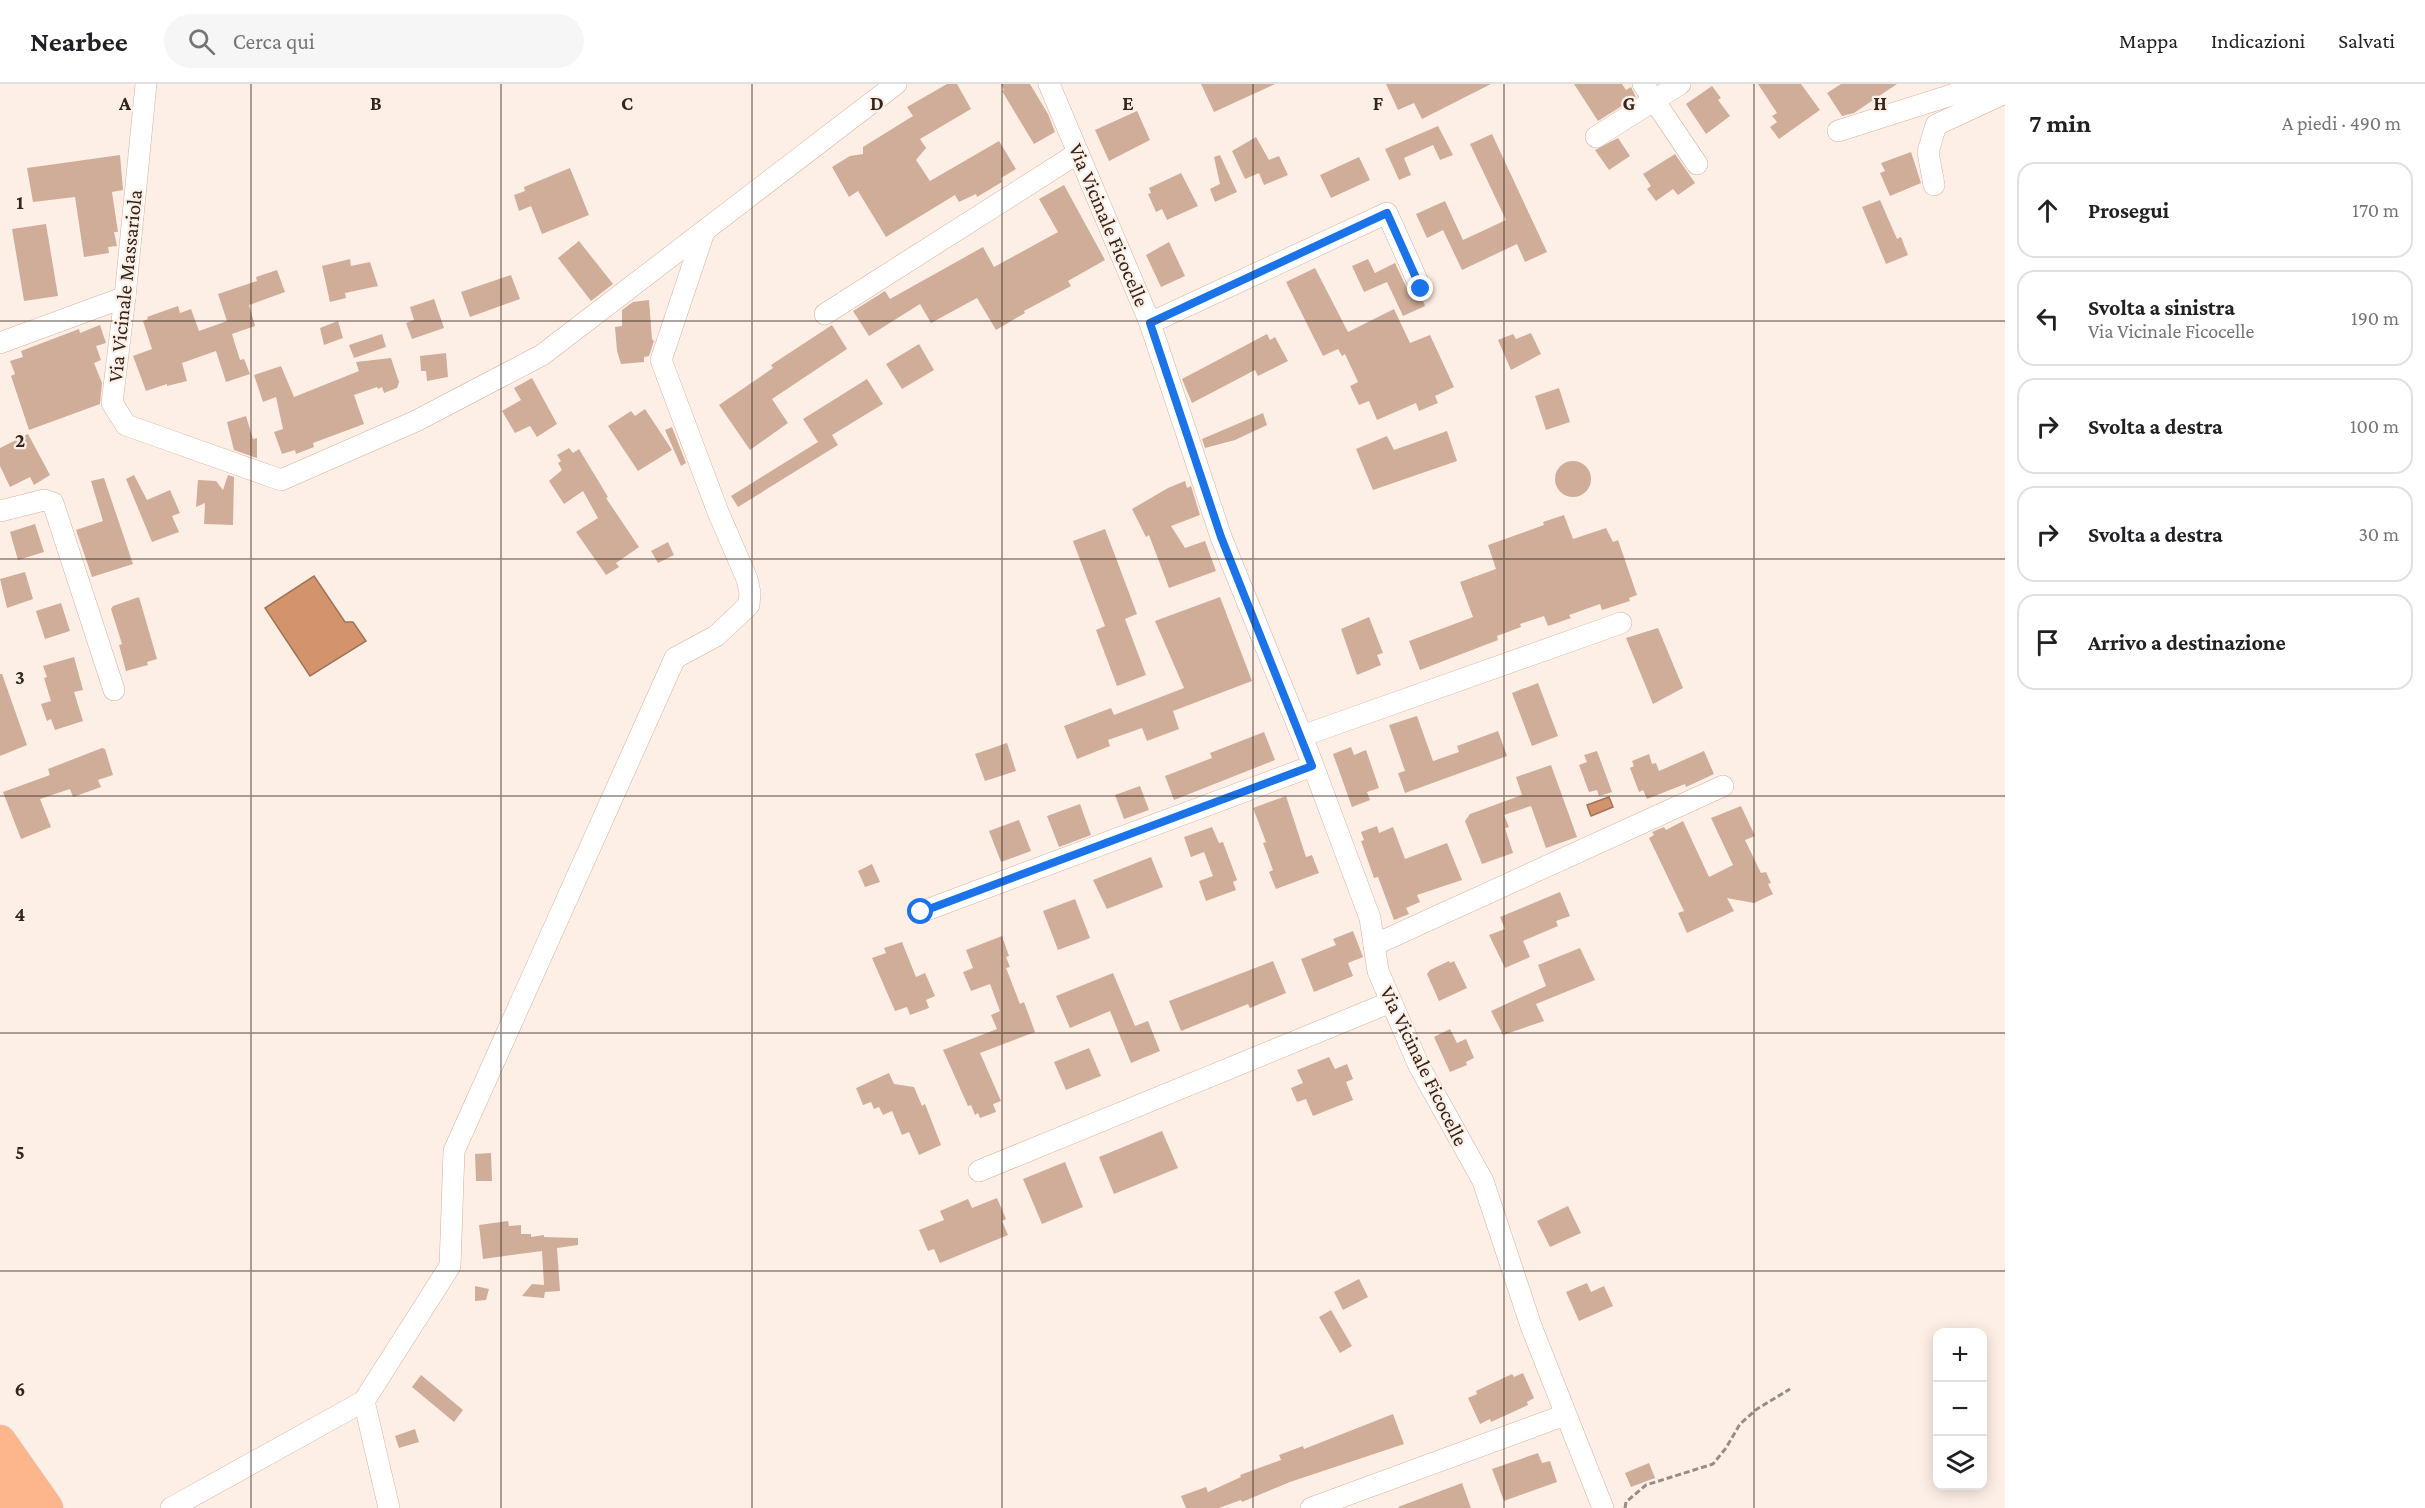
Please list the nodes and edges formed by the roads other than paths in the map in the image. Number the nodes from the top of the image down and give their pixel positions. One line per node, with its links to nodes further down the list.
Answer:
1 (146, 84): 15 (street, Via Vicinale Massariola)
2 (896, 84): 13 (street, Via Vicinale Massariola)
3 (1049, 84): 10 (street, Via Vicinale Ficocelle)
4 (1680, 84): 6 (street)
5 (2005, 88): 8 (street)
6 (1649, 92): 9 (street); 11 (street)
7 (2005, 93): 12 (street)
8 (1838, 131)
9 (1596, 137)
10 (1078, 153): 16 (street); 17 (street, Via Vicinale Ficocelle)
11 (1696, 164)
12 (1935, 185)
13 (704, 232): 15 (street, Via Vicinale Massariola); 29 (street)
14 (1421, 289): 17 (street)
15 (125, 297): 18 (street)
16 (825, 314)
17 (1150, 323): 22 (street, Via Vicinale Ficocelle)
18 (0, 343)
19 (0, 511): 21 (street)
20 (1621, 623): 22 (street)
21 (114, 690)
22 (1302, 736): 23 (street, Via Vicinale Ficocelle)
23 (1312, 766): 25 (street); 26 (street, Via Vicinale Ficocelle)
24 (1723, 786): 26 (street)
25 (921, 912)
26 (1374, 945): 27 (street, Via Vicinale Ficocelle)
27 (1391, 1002): 28 (street); 30 (street, Via Vicinale Ficocelle)
28 (979, 1171)
29 (364, 1401): 35 (street); 36 (street)
30 (1565, 1415): 37 (street); 38 (street, Via Vicinale Ficocelle)
31 (0, 1441): 34 (highway)
32 (0, 1480): 33 (highway)
33 (20, 1508)
34 (47, 1508)
35 (171, 1508)
36 (389, 1508)
37 (1311, 1508)
38 (1603, 1508)

